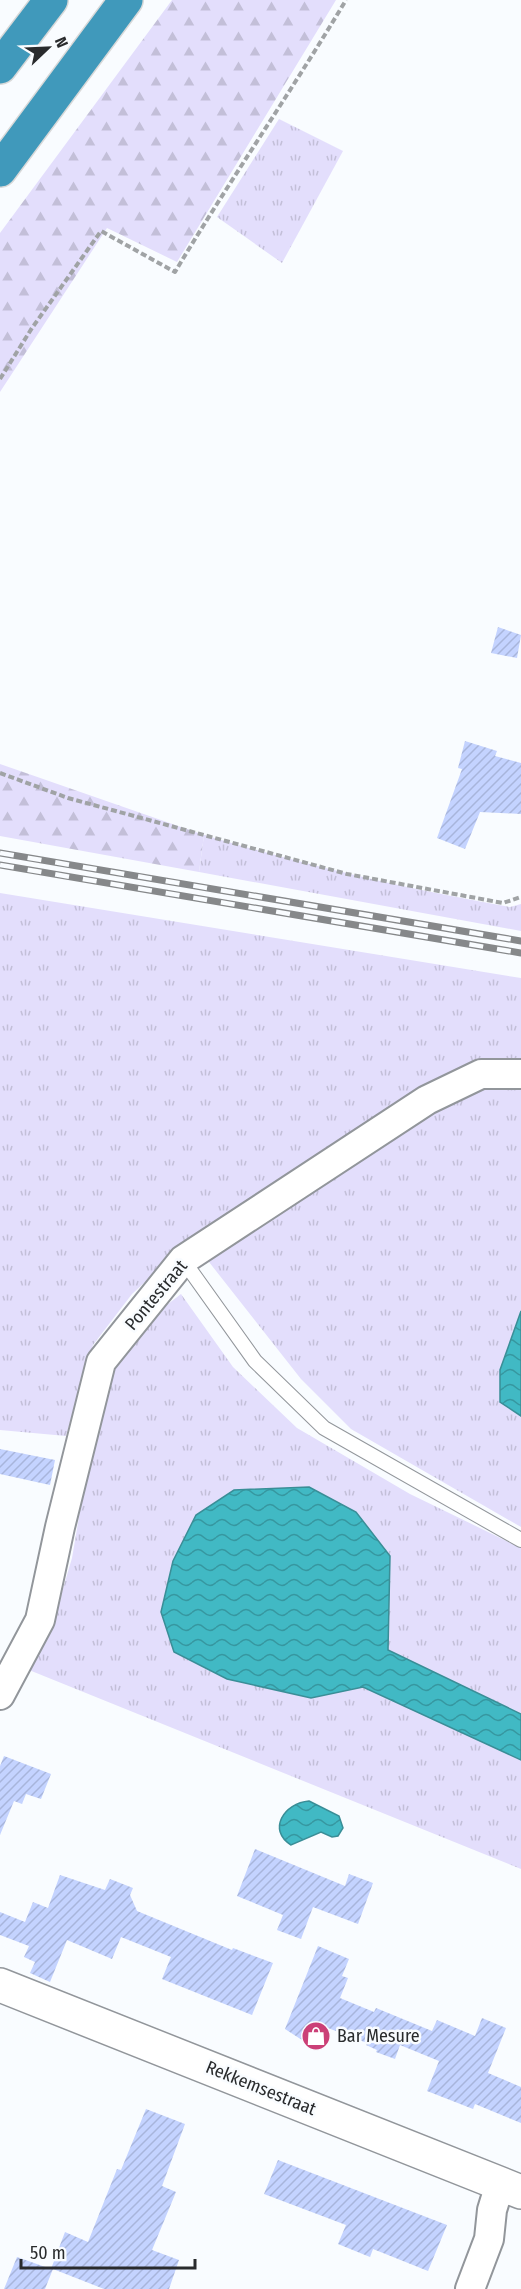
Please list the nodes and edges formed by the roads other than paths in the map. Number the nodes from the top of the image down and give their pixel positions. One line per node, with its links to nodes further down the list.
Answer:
1 (51, 0): 3 (highway)
2 (126, 0): 4 (highway)
3 (0, 66)
4 (0, 170)
5 (521, 1074): 6 (street, Pontestraat)
6 (183, 1260): 7 (lane); 8 (street, Pontestraat)
7 (521, 1540)
8 (0, 1695)
9 (0, 1985): 10 (street, Rekkemsestraat)
10 (514, 2190): 11 (street)
11 (470, 2289)

